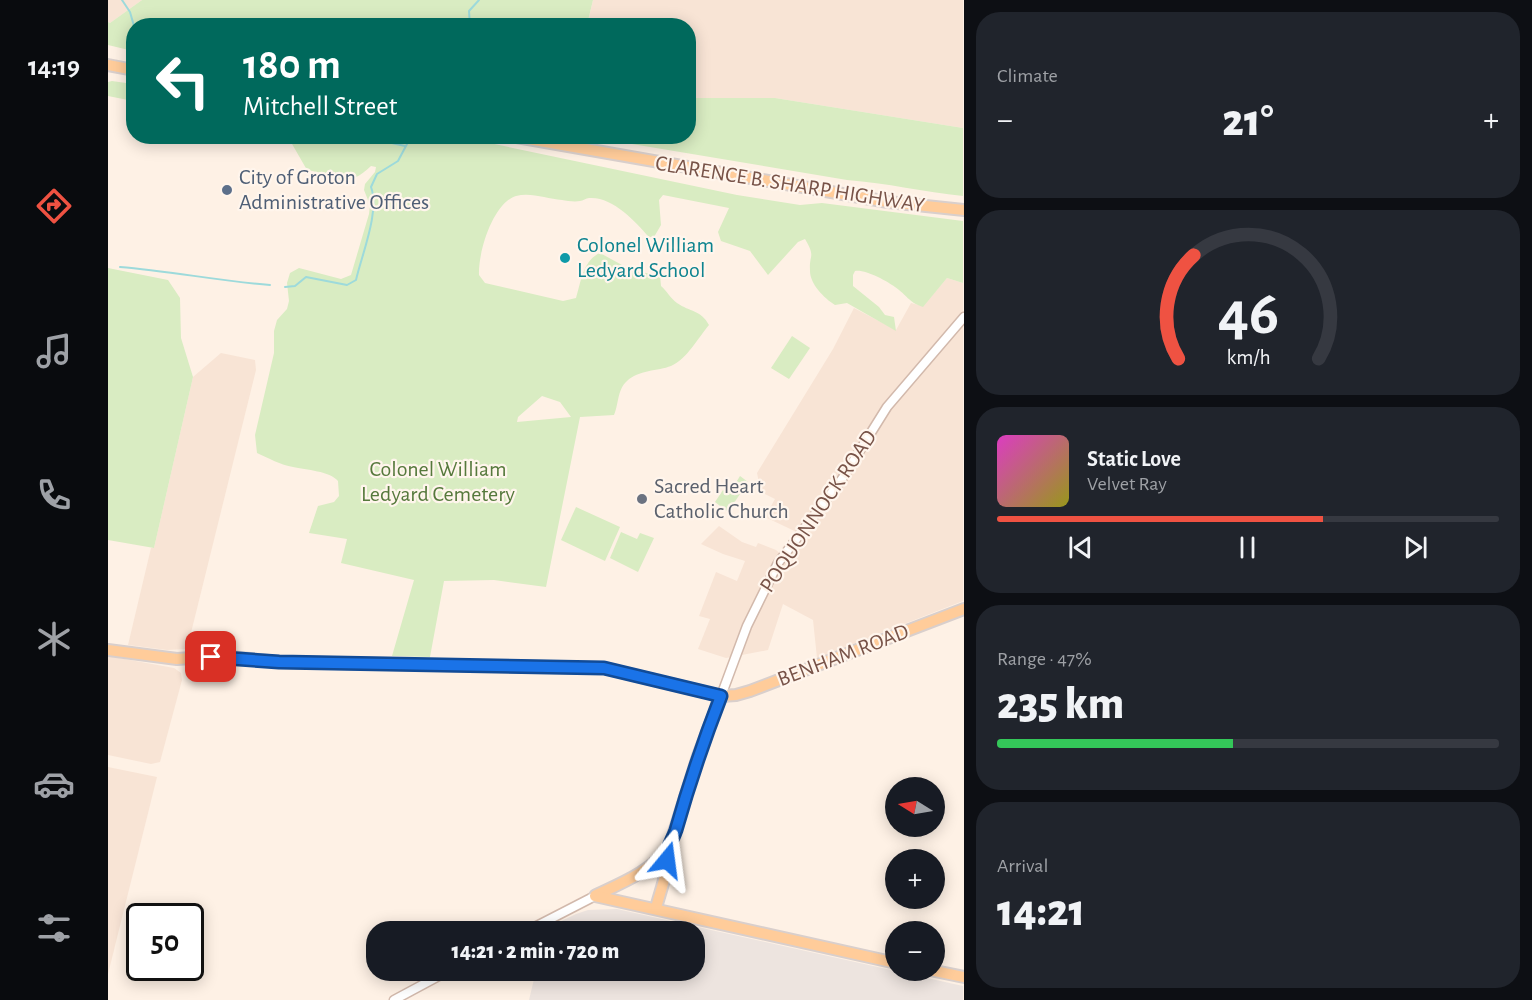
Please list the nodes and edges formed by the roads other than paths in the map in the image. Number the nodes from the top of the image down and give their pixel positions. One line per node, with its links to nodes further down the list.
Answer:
1 (108, 65): 2 (main road)
2 (126, 68)
3 (557, 144): 4 (main road, CLARENCE B. SHARP HIGHWAY)
4 (963, 210)
5 (963, 317): 8 (street, POQUONNOCK ROAD)
6 (963, 609): 8 (main road, BENHAM ROAD)
7 (108, 650): 8 (main road)
8 (721, 696): 9 (main road, POQUONNOCK ROAD)
9 (666, 852): 10 (main road, POQUONNOCK ROAD); 11 (main road)
10 (595, 896): 11 (main road); 12 (street)
11 (656, 908): 13 (main road)
12 (546, 921)
13 (885, 960)
14 (945, 973): 15 (main road)
15 (963, 977)
16 (429, 981): 17 (street)
17 (394, 1000)

